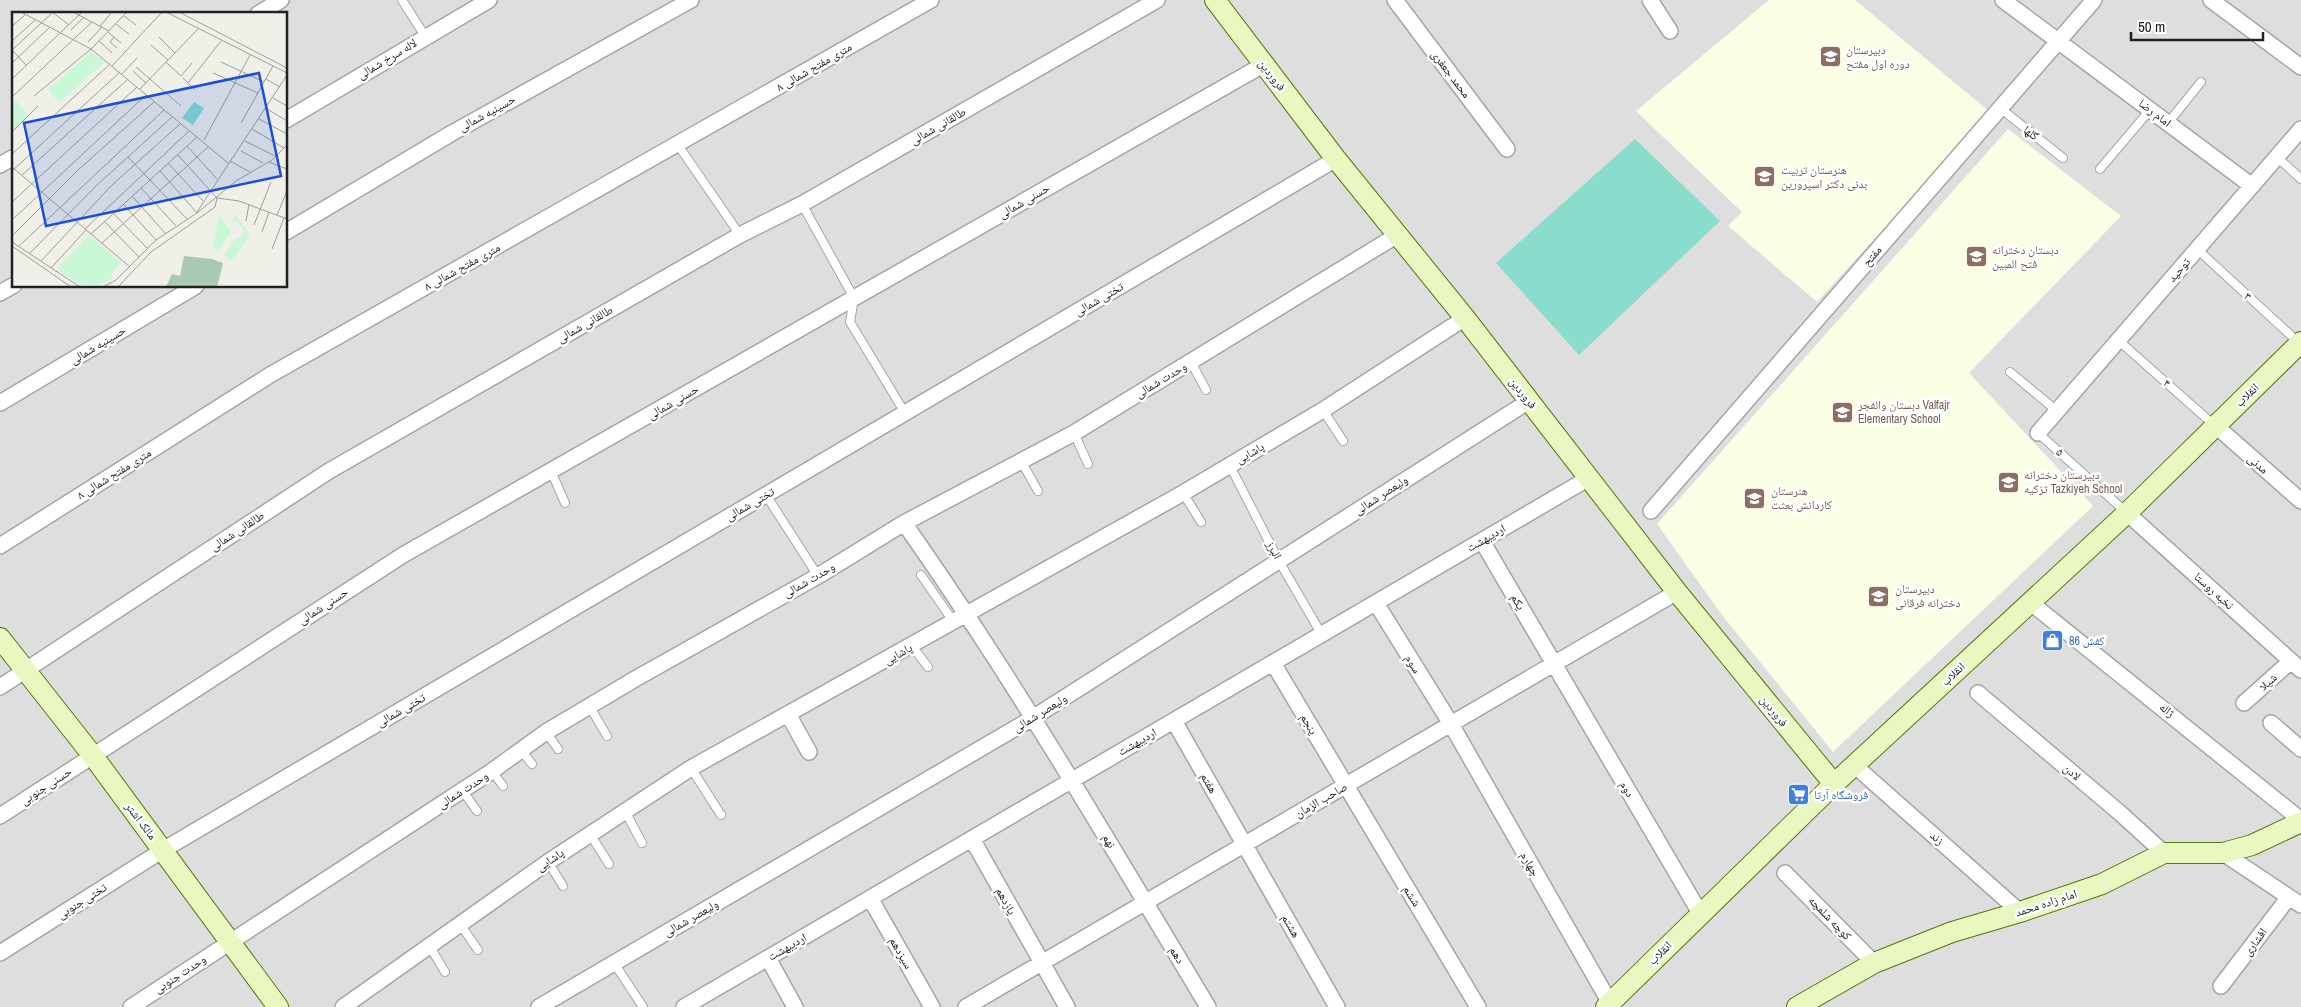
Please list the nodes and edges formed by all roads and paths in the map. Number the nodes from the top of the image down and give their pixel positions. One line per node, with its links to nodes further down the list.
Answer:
1 (281, 0): 13 (street)
2 (402, 0): 15 (lane)
3 (489, 0): 15 (street, لاله سرخ شمالی)
4 (691, 0): 36 (street, حسینیه شمالی)
5 (931, 0): 25 (street, ۸ متری مفتح شمالی)
6 (1157, 0): 35 (street, طالقانی شمالی)
7 (1215, 0): 17 (street, فروردین)
8 (1395, 0): 26 (street, محمد جعفری)
9 (1650, 0): 14 (street)
10 (2003, 0): 16 (street, امام رضا)
11 (2094, 0): 16 (street, مفتح)
12 (2211, 0): 18 (street)
13 (261, 12)
14 (1670, 31)
15 (426, 36): 22 (street, لاله سرخ شمالی)
16 (2058, 41): 20 (street, مفتح); 21 (street, امام رضا)
17 (1263, 65): 30 (street, فروردین); 43 (street, حسنی شمالی)
18 (2301, 67)
19 (2201, 82): 23 (lane)
20 (2000, 108): 29 (lane, گلها); 69 (street, مفتح)
21 (2150, 110): 23 (street, امام رضا); 32 (lane)
22 (288, 119)
23 (2168, 123): 34 (street, امام رضا)
24 (2301, 129): 28 (street, توحید)
25 (678, 145): 38 (lane); 74 (street, ۸ متری مفتح شمالی)
26 (1507, 149)
27 (12, 157): 31 (street)
28 (2277, 157): 33 (lane); 34 (street, توحید)
29 (2063, 158)
30 (1336, 159): 37 (street, فروردین); 54 (street, تختی شمالی)
31 (0, 165)
32 (2100, 169)
33 (2301, 179)
34 (2252, 186): 39 (street, توحید)
35 (802, 204): 38 (street, طالقانی شمالی); 43 (lane)
36 (288, 231)
37 (1399, 234): 44 (street, فروردین); 47 (street, وحدت شمالی)
38 (740, 235): 90 (street, طالقانی شمالی)
39 (2197, 249): 45 (street, توحید); 46 (lane, ۳)
40 (12, 286): 42 (street)
41 (193, 288): 51 (street, حسینیه شمالی)
42 (0, 293)
43 (854, 298): 54 (lane); 62 (street, حسنی شمالی)
44 (1465, 318): 50 (street, فروردین); 52 (street, پاشایی)
45 (2118, 340): 53 (street, توحید); 55 (lane, ۴)
46 (2301, 343): 55 (street, انقلاب)
47 (1191, 362): 49 (lane); 57 (street, وحدت شمالی)
48 (2010, 372): 53 (lane)
49 (1206, 390)
50 (1529, 401): 63 (street, فروردین); 75 (street, ولیعصر شمالی)
51 (0, 403)
52 (1323, 410): 58 (lane); 61 (street, پاشایی)
53 (2057, 411): 56 (street, توحید)
54 (905, 413): 66 (street, تختی شمالی)
55 (2216, 426): 67 (street, مدنی); 70 (street, انقلاب)
56 (2038, 432): 70 (lane, ۵)
57 (1074, 433): 59 (street, وحدت شمالی); 60 (lane)
58 (1343, 441)
59 (1021, 461): 64 (lane); 72 (street, وحدت شمالی)
60 (1088, 464)
61 (1230, 464): 65 (street, پاشایی); 75 (lane, البرز)
62 (551, 471): 68 (lane); 106 (street, حسنی شمالی)
63 (1589, 478): 73 (street, اردیبهشت); 78 (street, فروردین)
64 (1038, 491)
65 (1183, 493): 71 (lane); 81 (street, پاشایی)
66 (766, 495): 77 (lane); 125 (street, تختی شمالی)
67 (2301, 501)
68 (565, 503)
69 (1651, 511)
70 (2127, 512): 79 (street, انقلاب); 88 (street, نخبه روستا)
71 (1201, 522)
72 (904, 523): 77 (street, وحدت شمالی); 81 (street, نهم)
73 (1482, 541): 80 (street, اردیبهشت); 87 (street, یکم)
74 (0, 546)
75 (1279, 561): 83 (lane, البرز); 96 (street, ولیعصر شمالی)
76 (921, 574): 82 (lane)
77 (818, 576): 94 (street, وحدت شمالی)
78 (1677, 592): 87 (street, صاحب الزمان); 112 (street, فروردین)
79 (2031, 602): 108 (street, انقلاب); 120 (street, ژاله)
80 (1376, 603): 83 (street, اردیبهشت); 99 (street, سوم)
81 (968, 614): 82 (street, پاشایی); 96 (street, نهم)
82 (953, 622): 85 (street, پاشایی)
83 (1322, 635): 86 (street, اردیبهشت)
84 (0, 638): 90 (street, مالک اشتر)
85 (912, 646): 89 (lane); 95 (street, پاشایی)
86 (1273, 663): 97 (street, اردیبهشت); 113 (street, پنجم)
87 (1554, 664): 99 (street, صاحب الزمان); 136 (street, دوم)
88 (2296, 666): 93 (street, شیلا)
89 (928, 667)
90 (26, 670): 91 (street, طالقانی شمالی); 106 (street, مالک اشتر)
91 (0, 687)
92 (1978, 694): 126 (street, لادن)
93 (2244, 703)
94 (590, 707): 100 (street, وحدت شمالی); 101 (lane)
95 (788, 714): 105 (street); 109 (street, پاشایی)
96 (1031, 719): 111 (street, نهم); 143 (street, ولیعصر شمالی)
97 (1174, 721): 111 (street, اردیبهشت); 124 (street, هفتم)
98 (2271, 723): 103 (street)
99 (1450, 724): 113 (street, صاحب الزمان); 148 (street, چهارم)
100 (546, 732): 102 (lane); 104 (street, وحدت شمالی)
101 (608, 736)
102 (558, 749)
103 (2301, 749)
104 (521, 750): 107 (lane); 110 (street, وحدت شمالی)
105 (810, 752)
106 (93, 756): 119 (street, حسنی جنوبی); 125 (street, مالک اشتر)
107 (532, 764)
108 (1854, 765): 112 (street, انقلاب); 135 (street, زند)
109 (691, 768): 116 (street, پاشایی); 118 (lane)
110 (492, 771): 114 (lane); 115 (street, وحدت شمالی)
111 (1072, 780): 122 (street, اردیبهشت); 134 (street, نهم)
112 (1834, 784): 136 (street, انقلاب)
113 (1346, 785): 124 (street, صاحب الزمان); 161 (street, ششم)
114 (504, 786)
115 (462, 790): 117 (lane); 138 (street, وحدت شمالی)
116 (625, 811): 121 (street, پاشایی); 123 (lane)
117 (477, 812)
118 (721, 815)
119 (0, 816)
120 (2301, 821): 127 (street, امام زاده محمد)
121 (590, 834): 128 (street, پاشایی); 129 (lane)
122 (972, 839): 132 (street, اردیبهشت); 144 (street, یازدهم)
123 (642, 842)
124 (1244, 844): 134 (street, صاحب الزمان); 160 (street, هشتم)
125 (163, 850): 138 (street, مالک اشتر); 141 (street, تختی جنوبی)
126 (2164, 852): 127 (street, امام زاده محمد); 135 (street, امام زاده محمد)
127 (2223, 853): 133 (street)
128 (548, 862): 131 (lane); 137 (street, پاشایی)
129 (609, 864)
130 (1785, 873): 145 (street, کوچه شلمچه)
131 (563, 886)
132 (870, 898): 142 (street, اردیبهشت); 156 (street, سیزدهم)
133 (2295, 901): 147 (street, افشاری)
134 (1145, 902): 144 (street, صاحب الزمان); 159 (street, دهم)
135 (2020, 912): 145 (street, امام زاده محمد)
136 (1700, 913): 148 (street, انقلاب)
137 (460, 924): 139 (street, پاشایی); 140 (lane)
138 (230, 942): 149 (street, وحدت جنوبی); 150 (street, مالک اشتر)
139 (429, 945): 146 (lane); 151 (street, پاشایی)
140 (478, 950)
141 (0, 953)
142 (768, 958): 154 (street, اردیبهشت); 155 (street)
143 (614, 963): 152 (street, ولیعصر شمالی); 153 (lane)
144 (1041, 963): 157 (street, صاحب الزمان); 158 (street, یازدهم)
145 (1874, 964): 162 (street, امام زاده محمد)
146 (445, 972)
147 (2221, 986)
148 (1609, 1006)
149 (131, 1007)
150 (278, 1007)
151 (344, 1007)
152 (540, 1007)
153 (643, 1007)
154 (684, 1007)
155 (795, 1007)
156 (932, 1007)
157 (966, 1007)
158 (1067, 1007)
159 (1208, 1007)
160 (1337, 1007)
161 (1478, 1007)
162 (1796, 1007)

